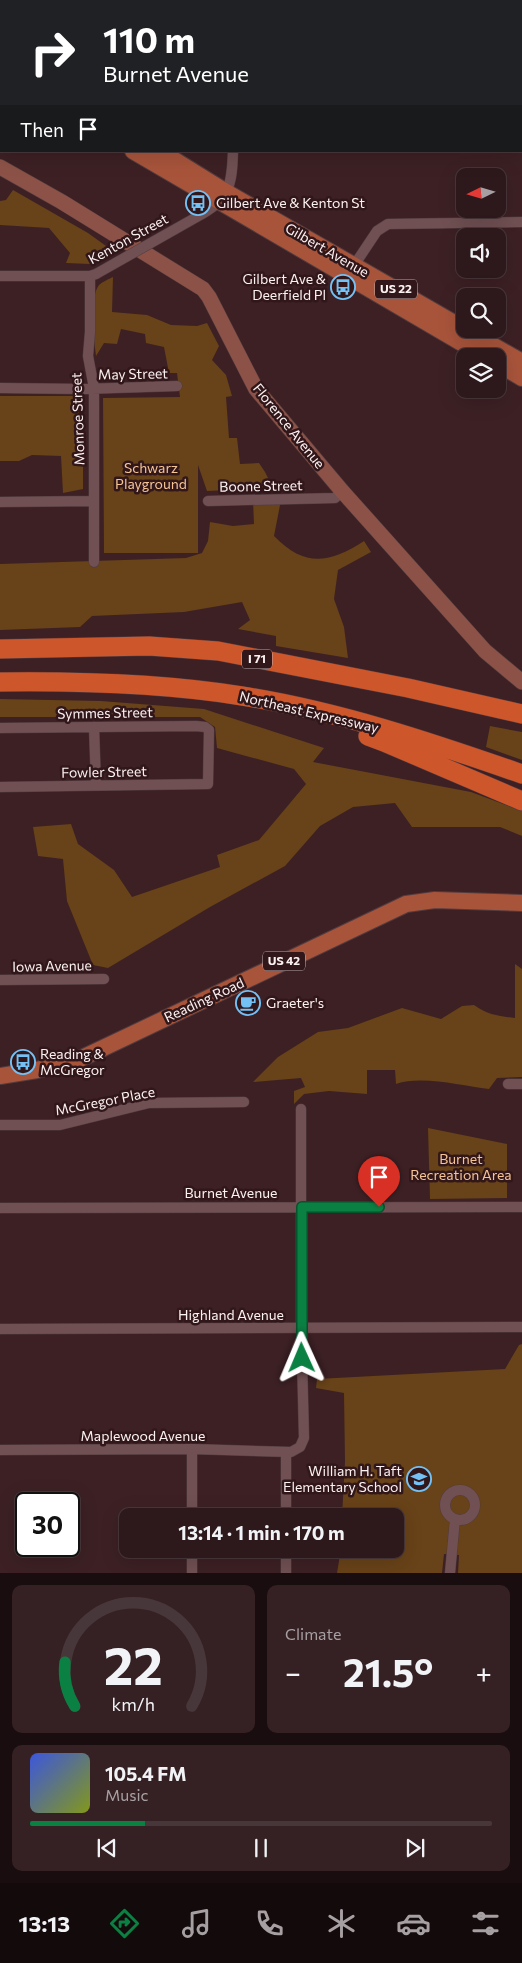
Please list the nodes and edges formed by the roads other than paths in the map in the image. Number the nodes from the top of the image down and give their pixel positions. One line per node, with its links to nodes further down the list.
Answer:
1 (135, 152): 5 (main road, Gilbert Avenue / US 22)
2 (161, 152): 5 (main road, Gilbert Avenue / US 22)
3 (233, 152): 5 (street)
4 (0, 167): 17 (street, Florence Avenue)
5 (223, 197): 7 (main road, Gilbert Avenue / US 22); 8 (street, Kenton Street, bridge)
6 (522, 222): 7 (street)
7 (350, 270): 10 (main road, Gilbert Avenue / US 22); 11 (main road, Gilbert Avenue / US 22)
8 (93, 275): 9 (street, Kenton Street); 16 (street, Monroe Street)
9 (0, 276)
10 (472, 348)
11 (522, 362)
12 (506, 369): 13 (main road)
13 (522, 378)
14 (177, 386): 16 (street, May Street)
15 (0, 388): 16 (street, May Street)
16 (94, 388): 18 (street, Monroe Street)
17 (342, 491): 19 (street, Boone Street); 23 (street, Florence Avenue)
18 (94, 501): 20 (street); 21 (street, Monroe Street)
19 (208, 501)
20 (0, 502)
21 (94, 562)
22 (0, 649): 26 (highway, I 71)
23 (520, 679)
24 (0, 682): 25 (highway, Northeast Expressway)
25 (241, 695): 29 (highway, Northeast Expressway); 33 (highway)
26 (516, 713)
27 (94, 727): 28 (street, Symmes Street); 30 (street, Symmes Street); 31 (street)
28 (0, 728)
29 (522, 774)
30 (208, 784): 31 (street, Fowler Street)
31 (96, 785): 32 (street, Fowler Street)
32 (0, 787)
33 (522, 801)
34 (522, 903): 37 (main road, Reading Road / US 42)
35 (104, 979): 36 (street, Iowa Avenue)
36 (0, 980)
37 (0, 1076)
38 (508, 1084): 39 (street)
39 (522, 1084)
40 (244, 1102): 42 (street, McGregor Place)
41 (302, 1109): 43 (street)
42 (0, 1125)
43 (302, 1207): 44 (street, Burnet Avenue); 45 (street, Burnet Avenue); 47 (street)
44 (522, 1207)
45 (0, 1208)
46 (522, 1327): 47 (street, Highland Avenue)
47 (301, 1328): 48 (street, Highland Avenue); 51 (street)
48 (0, 1329)
49 (192, 1449): 50 (street, Maplewood Avenue); 51 (street, Maplewood Avenue); 52 (street)
50 (0, 1450)
51 (286, 1452): 53 (street)
52 (192, 1508)
53 (286, 1508)
54 (455, 1519): 59 (street)
55 (192, 1558): 57 (street)
56 (286, 1558): 58 (street)
57 (192, 1573)
58 (286, 1573)
59 (450, 1573)

